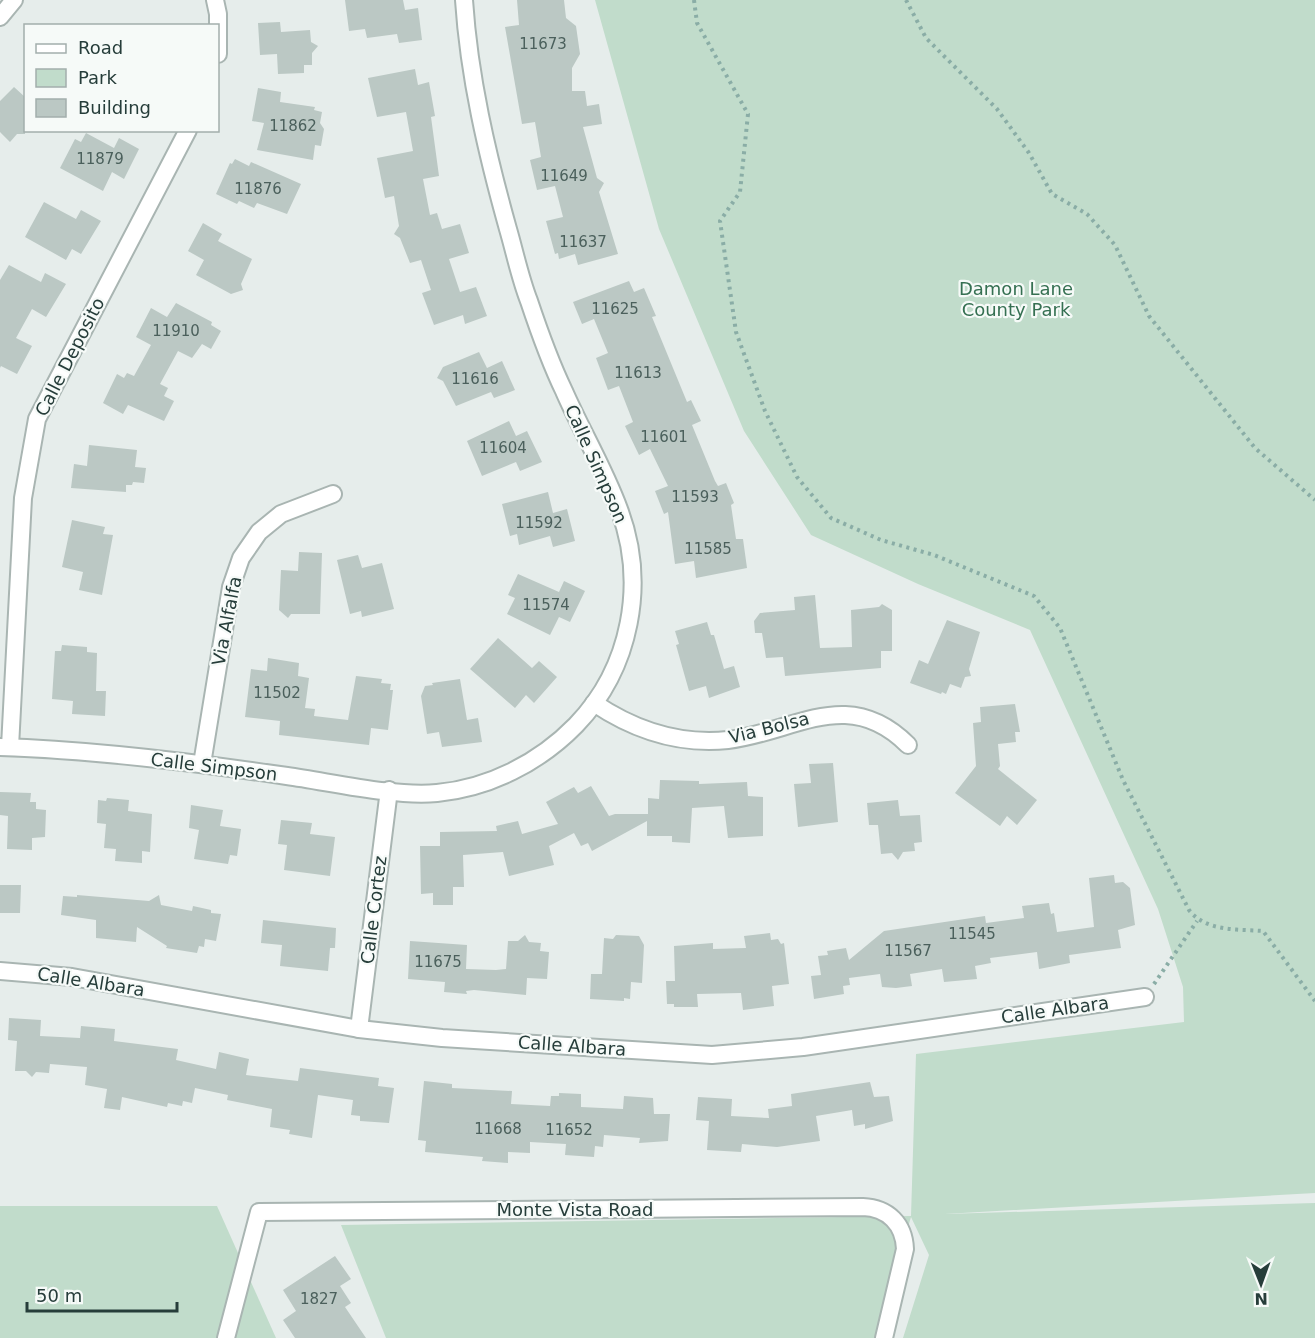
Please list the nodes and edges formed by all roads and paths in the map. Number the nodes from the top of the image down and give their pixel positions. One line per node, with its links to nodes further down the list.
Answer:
1 (14, 0): 6 (street)
2 (215, 0): 7 (street)
3 (464, 0): 11 (street, Calle Simpson)
4 (694, 0): 16 (path)
5 (906, 0): 10 (path)
6 (0, 16)
7 (218, 24)
8 (187, 132): 13 (street, Calle Deposito)
9 (333, 494): 14 (street, Via Alfalfa)
10 (1315, 500)
11 (594, 703): 12 (street, Via Bolsa); 15 (street, Calle Simpson)
12 (908, 744)
13 (5, 747): 14 (street, Calle Simpson)
14 (202, 764): 15 (street, Calle Simpson)
15 (389, 790): 20 (street, Calle Cortez)
16 (1197, 920): 18 (path); 19 (path)
17 (0, 971): 20 (street, Calle Albara)
18 (1145, 997): 20 (street, Calle Albara)
19 (1315, 1001)
20 (360, 1029)
21 (226, 1338): 22 (street, Monte Vista Road)
22 (884, 1338)

